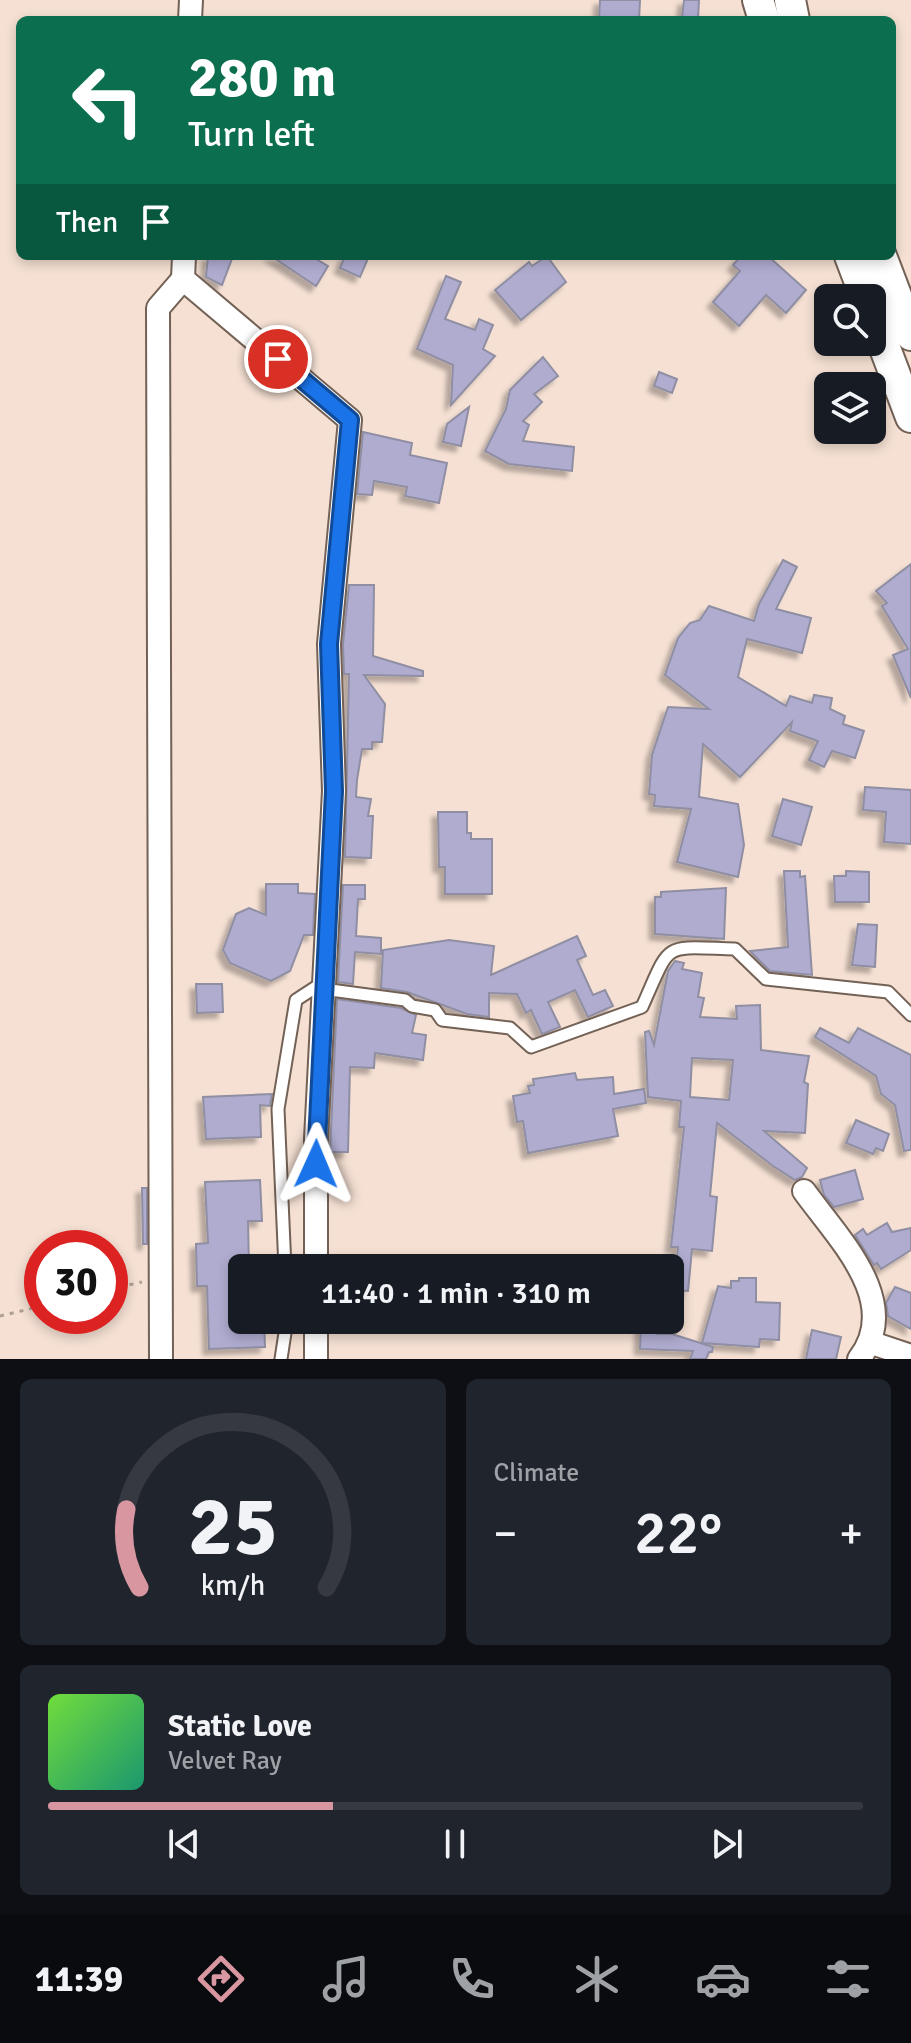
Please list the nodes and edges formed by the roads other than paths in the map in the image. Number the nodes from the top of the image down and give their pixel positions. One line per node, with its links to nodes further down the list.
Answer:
1 (184, 260): 4 (street)
2 (852, 260): 5 (main road)
3 (883, 260): 6 (main road)
4 (183, 279): 9 (street); 18 (street)
5 (861, 284)
6 (911, 335)
7 (886, 351): 8 (main road)
8 (911, 417)
9 (323, 985): 10 (lane); 12 (lane); 13 (street)
10 (911, 1015)
11 (804, 1191): 16 (street)
12 (284, 1254)
13 (316, 1254)
14 (285, 1334): 19 (lane)
15 (316, 1334): 20 (street)
16 (866, 1351): 17 (street)
17 (911, 1356)
18 (161, 1359)
19 (281, 1359)
20 (316, 1359)

